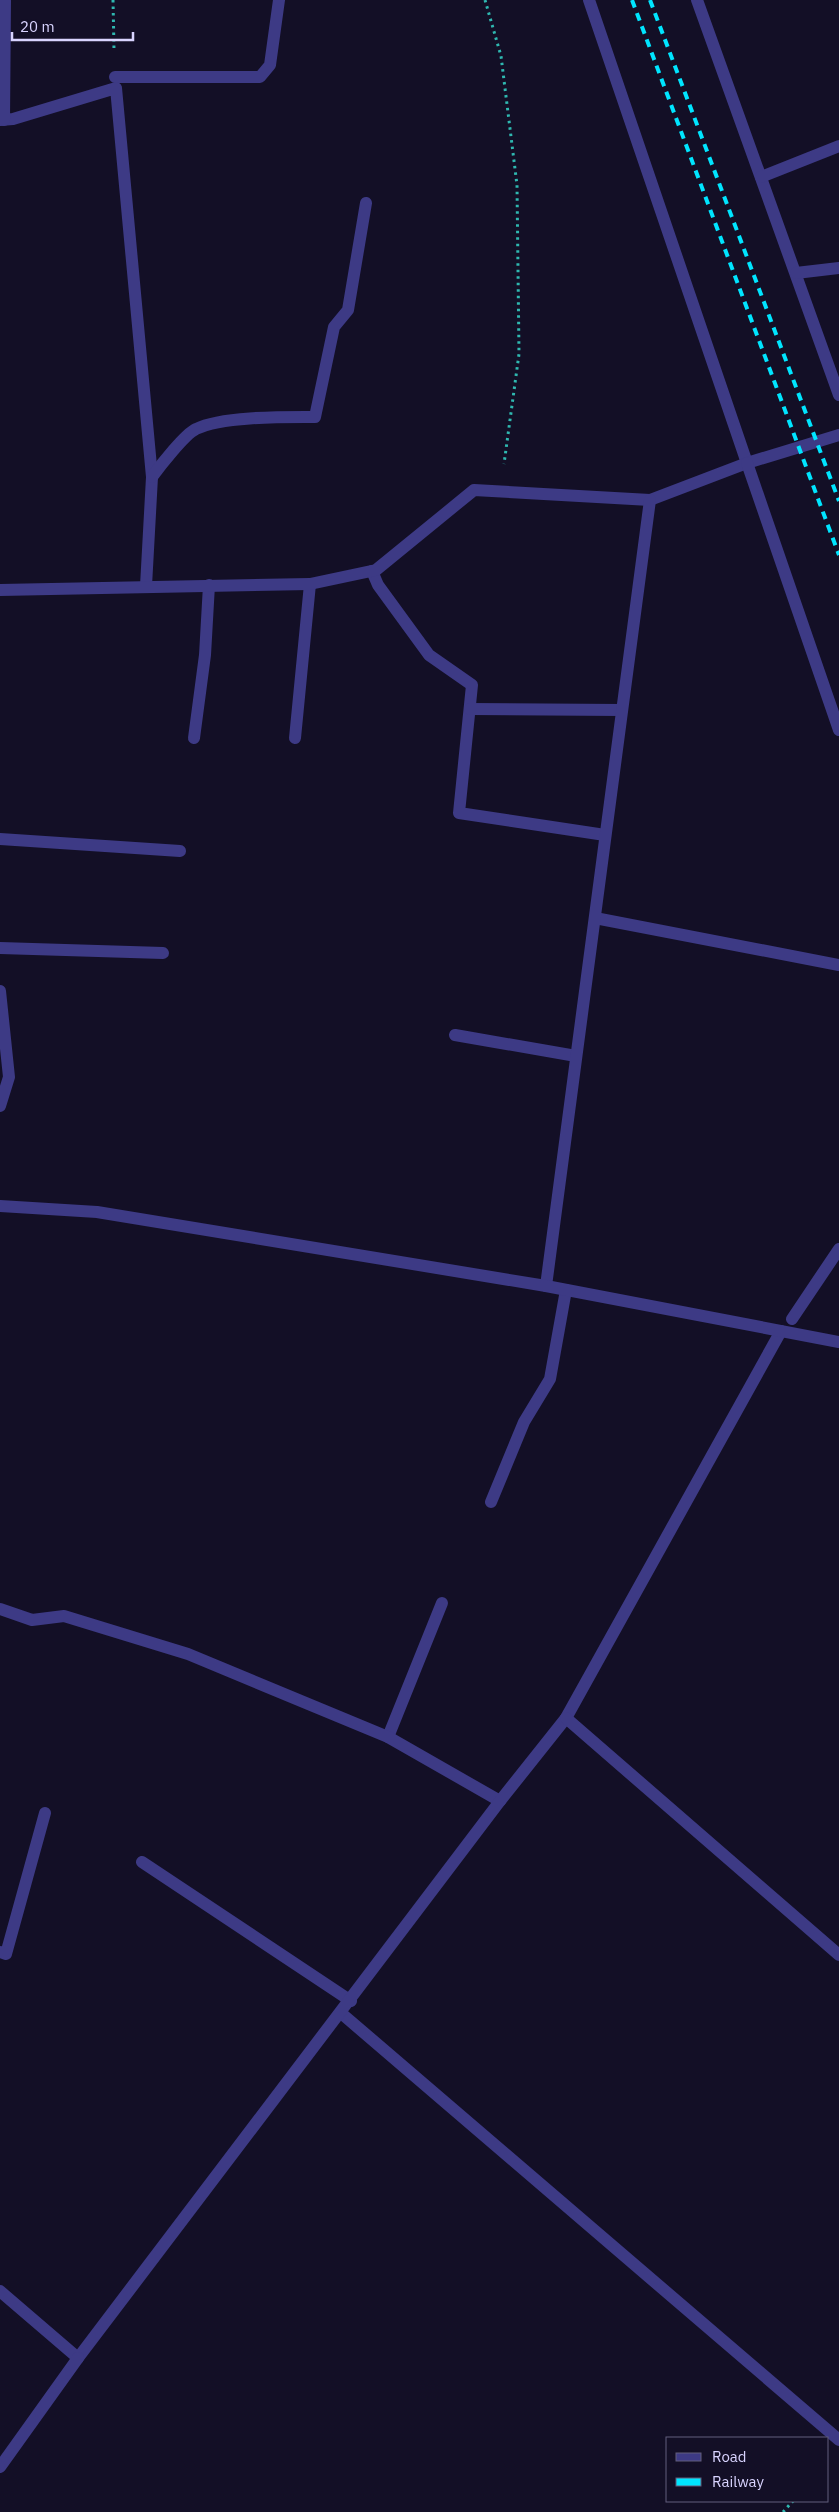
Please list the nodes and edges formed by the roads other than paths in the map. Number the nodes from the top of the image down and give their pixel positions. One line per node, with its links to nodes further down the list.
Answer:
1 (279, 0): 5 (street)
2 (589, 0): 14 (street)
3 (697, 0): 8 (street)
4 (5, 1): 6 (street)
5 (115, 77)
6 (2, 120): 15 (street)
7 (839, 146): 8 (street)
8 (761, 177): 11 (street)
9 (366, 203): 15 (street)
10 (839, 268): 11 (street)
11 (796, 273): 12 (street)
12 (839, 395)
13 (839, 435): 14 (street)
14 (747, 463): 16 (street); 24 (street)
15 (152, 477): 20 (street)
16 (650, 500): 17 (street); 23 (street)
17 (372, 571): 18 (street); 22 (street)
18 (310, 584): 19 (street); 26 (street)
19 (209, 585): 20 (street); 25 (street)
20 (146, 586): 21 (street)
21 (0, 590)
22 (470, 709): 23 (street); 27 (street)
23 (622, 710): 27 (street)
24 (839, 730)
25 (194, 738)
26 (296, 738)
27 (605, 835): 30 (street)
28 (0, 839): 29 (street)
29 (180, 851)
30 (594, 918): 33 (street); 36 (street)
31 (0, 948): 32 (street)
32 (164, 953)
33 (839, 965)
34 (0, 991): 37 (street)
35 (455, 1035): 36 (street)
36 (576, 1056): 40 (street)
37 (0, 1106)
38 (0, 1206): 40 (street)
39 (839, 1249): 42 (street)
40 (546, 1286): 41 (street)
41 (566, 1290): 43 (street); 45 (street)
42 (792, 1319)
43 (781, 1331): 44 (street); 48 (street)
44 (839, 1342)
45 (491, 1502)
46 (442, 1603): 49 (street)
47 (0, 1609): 49 (street)
48 (566, 1718): 50 (street); 54 (street)
49 (388, 1737): 50 (street)
50 (500, 1801): 55 (street)
51 (45, 1813): 53 (street)
52 (142, 1862): 55 (street)
53 (0, 1952)
54 (839, 1955)
55 (350, 2001): 56 (street)
56 (341, 2013): 58 (street); 59 (street)
57 (0, 2291): 58 (street)
58 (78, 2358): 60 (street)
59 (839, 2440)
60 (0, 2467)

